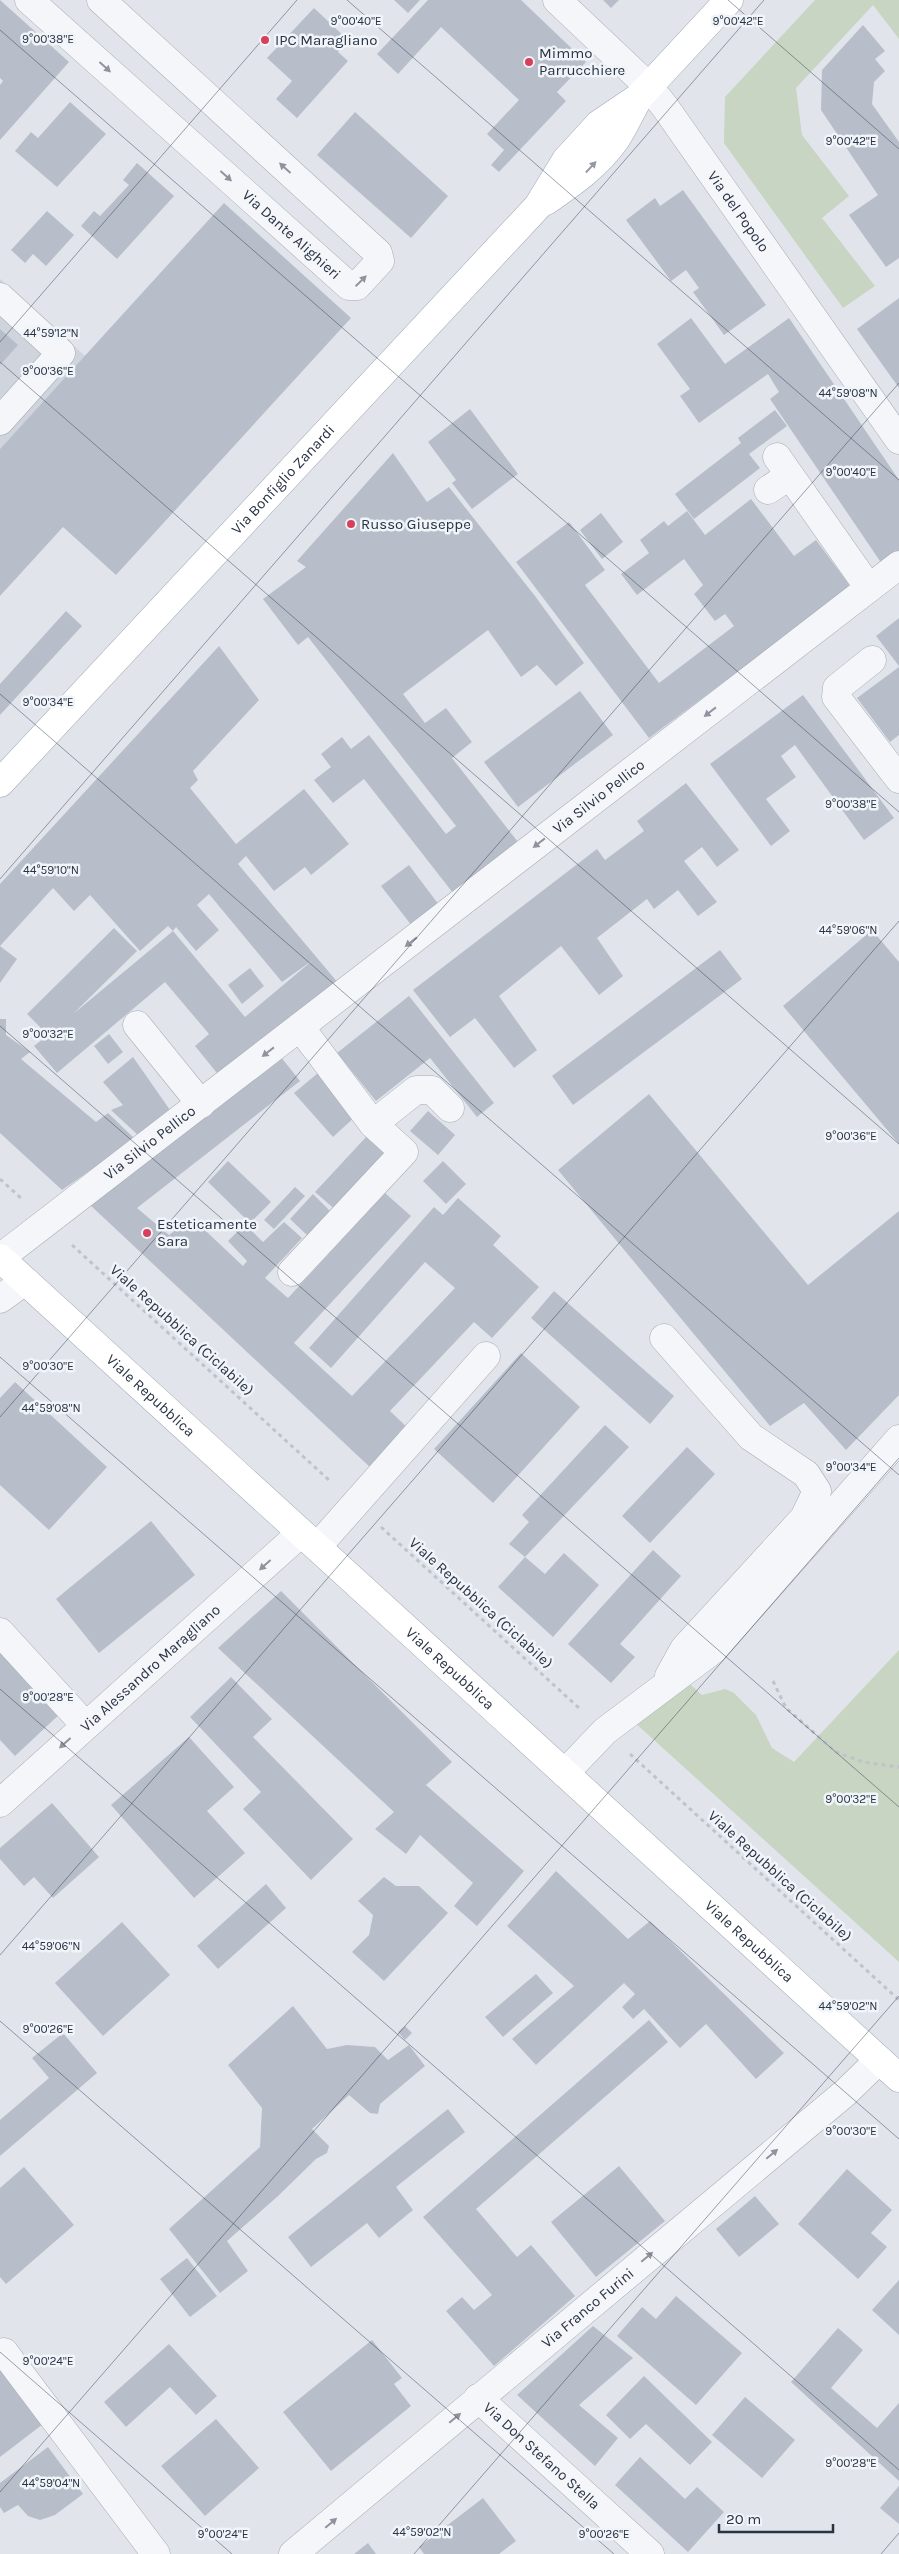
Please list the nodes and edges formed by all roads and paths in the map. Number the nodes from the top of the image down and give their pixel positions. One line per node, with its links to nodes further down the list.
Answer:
1 (30, 0): 2 (street, Via Dante Alighieri, one-way to 2)
2 (101, 0)
3 (557, 0): 5 (street, Via del Popolo)
4 (729, 0): 5 (main road, Via Bonfiglio Zanardi)
5 (644, 92): 8 (street, Via del Popolo); 13 (main road, Via Bonfiglio Zanardi)
6 (0, 297): 7 (street)
7 (0, 421)
8 (899, 440)
9 (778, 474): 11 (street)
10 (899, 565): 11 (street, Via Silvio Pellico)
11 (869, 588): 18 (street, Via Silvio Pellico, one-way to 18)
12 (872, 660): 14 (street)
13 (29, 753): 15 (main road, Via Bonfiglio Zanardi); 16 (main road, Via Bonfiglio Zanardi)
14 (899, 779)
15 (0, 783)
16 (0, 793)
17 (136, 1025): 19 (street)
18 (300, 1027): 19 (street, Via Silvio Pellico, one-way to 19); 21 (street)
19 (200, 1104): 22 (street, Via Silvio Pellico)
20 (450, 1108): 21 (street)
21 (373, 1124): 24 (street)
22 (47, 1222): 23 (street, Via Silvio Pellico); 30 (path, Viale Repubblica (Ciclabile))
23 (0, 1258): 25 (main road, Viale Repubblica)
24 (292, 1272)
25 (25, 1281): 26 (street); 31 (main road, Viale Repubblica)
26 (0, 1299)
27 (664, 1338): 34 (street)
28 (486, 1356): 30 (street, Via Alessandro Maragliano)
29 (899, 1439): 34 (street)
30 (355, 1504): 31 (street, Via Alessandro Maragliano); 36 (path, Viale Repubblica (Ciclabile))
31 (309, 1540): 35 (street, Via Alessandro Maragliano, one-way to 35); 38 (main road, Viale Repubblica)
32 (0, 1632): 35 (street)
33 (773, 1681): 37 (path)
34 (664, 1687): 36 (street)
35 (85, 1725): 39 (street, Via Alessandro Maragliano, one-way to 39)
36 (605, 1731): 38 (street); 40 (path, Viale Repubblica (Ciclabile))
37 (899, 1767)
38 (565, 1773): 41 (main road, Viale Repubblica)
39 (0, 1802)
40 (899, 2000)
41 (879, 2060): 42 (main road, Viale Repubblica); 44 (street, Via Franco Furini, one-way to 41)
42 (899, 2078)
43 (4, 2352): 45 (street)
44 (478, 2398): 46 (street, Via Franco Furini, one-way to 44); 47 (street, Via Don Stefano Stella)
45 (156, 2554)
46 (293, 2554)
47 (650, 2554)

